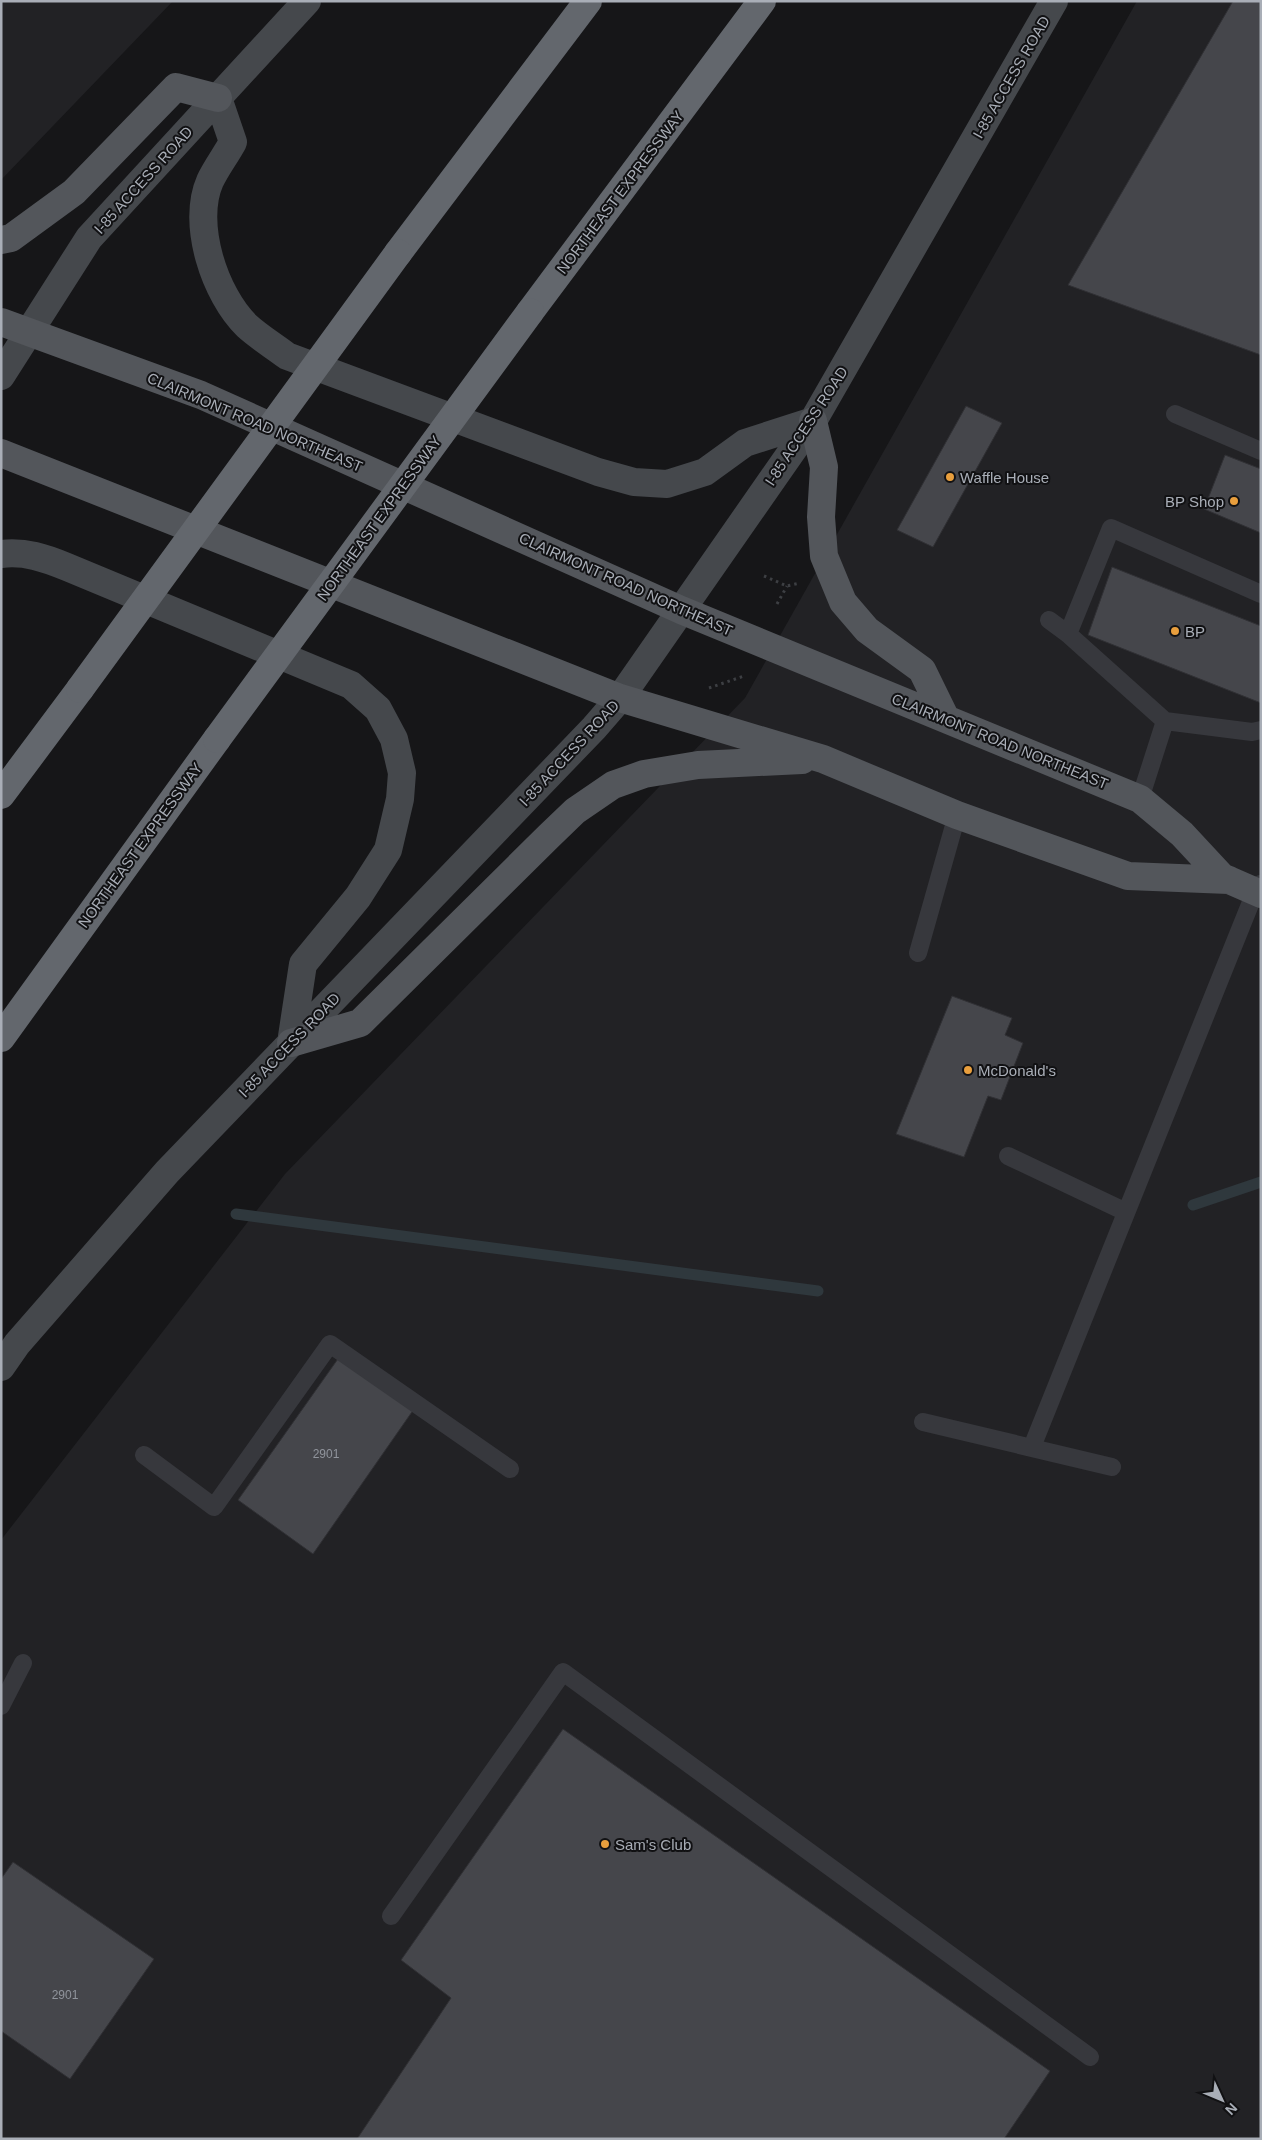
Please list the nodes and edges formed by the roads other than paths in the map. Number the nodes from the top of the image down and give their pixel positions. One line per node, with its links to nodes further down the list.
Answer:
1 (307, 1): 5 (main road, I-85 ACCESS ROAD)
2 (588, 1): 24 (highway, bridge)
3 (762, 1): 30 (highway, NORTHEAST EXPRESSWAY, bridge)
4 (1054, 1): 11 (main road, I-85 ACCESS ROAD)
5 (218, 98): 6 (main road); 8 (main road, I-85 ACCESS ROAD); 11 (main road)
6 (1, 240)
7 (1, 322): 8 (main road, CLAIRMONT ROAD NORTHEAST)
8 (30, 332): 9 (main road, I-85 ACCESS ROAD); 16 (main road, CLAIRMONT ROAD NORTHEAST)
9 (1, 376)
10 (1174, 414): 12 (lane)
11 (813, 421): 16 (main road, I-85 ACCESS ROAD); 20 (main road)
12 (1261, 451)
13 (1, 453): 19 (main road, CLAIRMONT ROAD NORTHEAST)
14 (1, 554): 31 (main road)
15 (1261, 594): 18 (lane)
16 (681, 610): 19 (main road, I-85 ACCESS ROAD); 20 (main road, CLAIRMONT ROAD NORTHEAST)
17 (1050, 620): 18 (lane)
18 (1068, 634): 21 (lane)
19 (620, 698): 23 (main road, CLAIRMONT ROAD NORTHEAST); 31 (main road, I-85 ACCESS ROAD)
20 (945, 717): 25 (main road, CLAIRMONT ROAD NORTHEAST)
21 (1165, 721): 22 (lane); 25 (lane)
22 (1261, 730)
23 (823, 759): 26 (main road, CLAIRMONT ROAD NORTHEAST); 31 (main road)
24 (1, 795)
25 (1140, 799): 27 (main road, CLAIRMONT ROAD NORTHEAST)
26 (957, 815): 27 (main road, CLAIRMONT ROAD NORTHEAST); 29 (lane)
27 (1229, 880): 28 (main road, CLAIRMONT ROAD NORTHEAST)
28 (1259, 890): 33 (lane)
29 (918, 953)
30 (1, 1038)
31 (291, 1043): 34 (main road, I-85 ACCESS ROAD)
32 (1008, 1156): 33 (lane)
33 (1126, 1212): 36 (lane)
34 (1, 1367)
35 (923, 1422): 36 (lane)
36 (1032, 1447): 38 (lane)
37 (144, 1455): 39 (lane)
38 (1112, 1467)
39 (510, 1469)
40 (24, 1663): 41 (lane)
41 (1, 1706)
42 (391, 1916): 43 (lane)
43 (1090, 2058)

